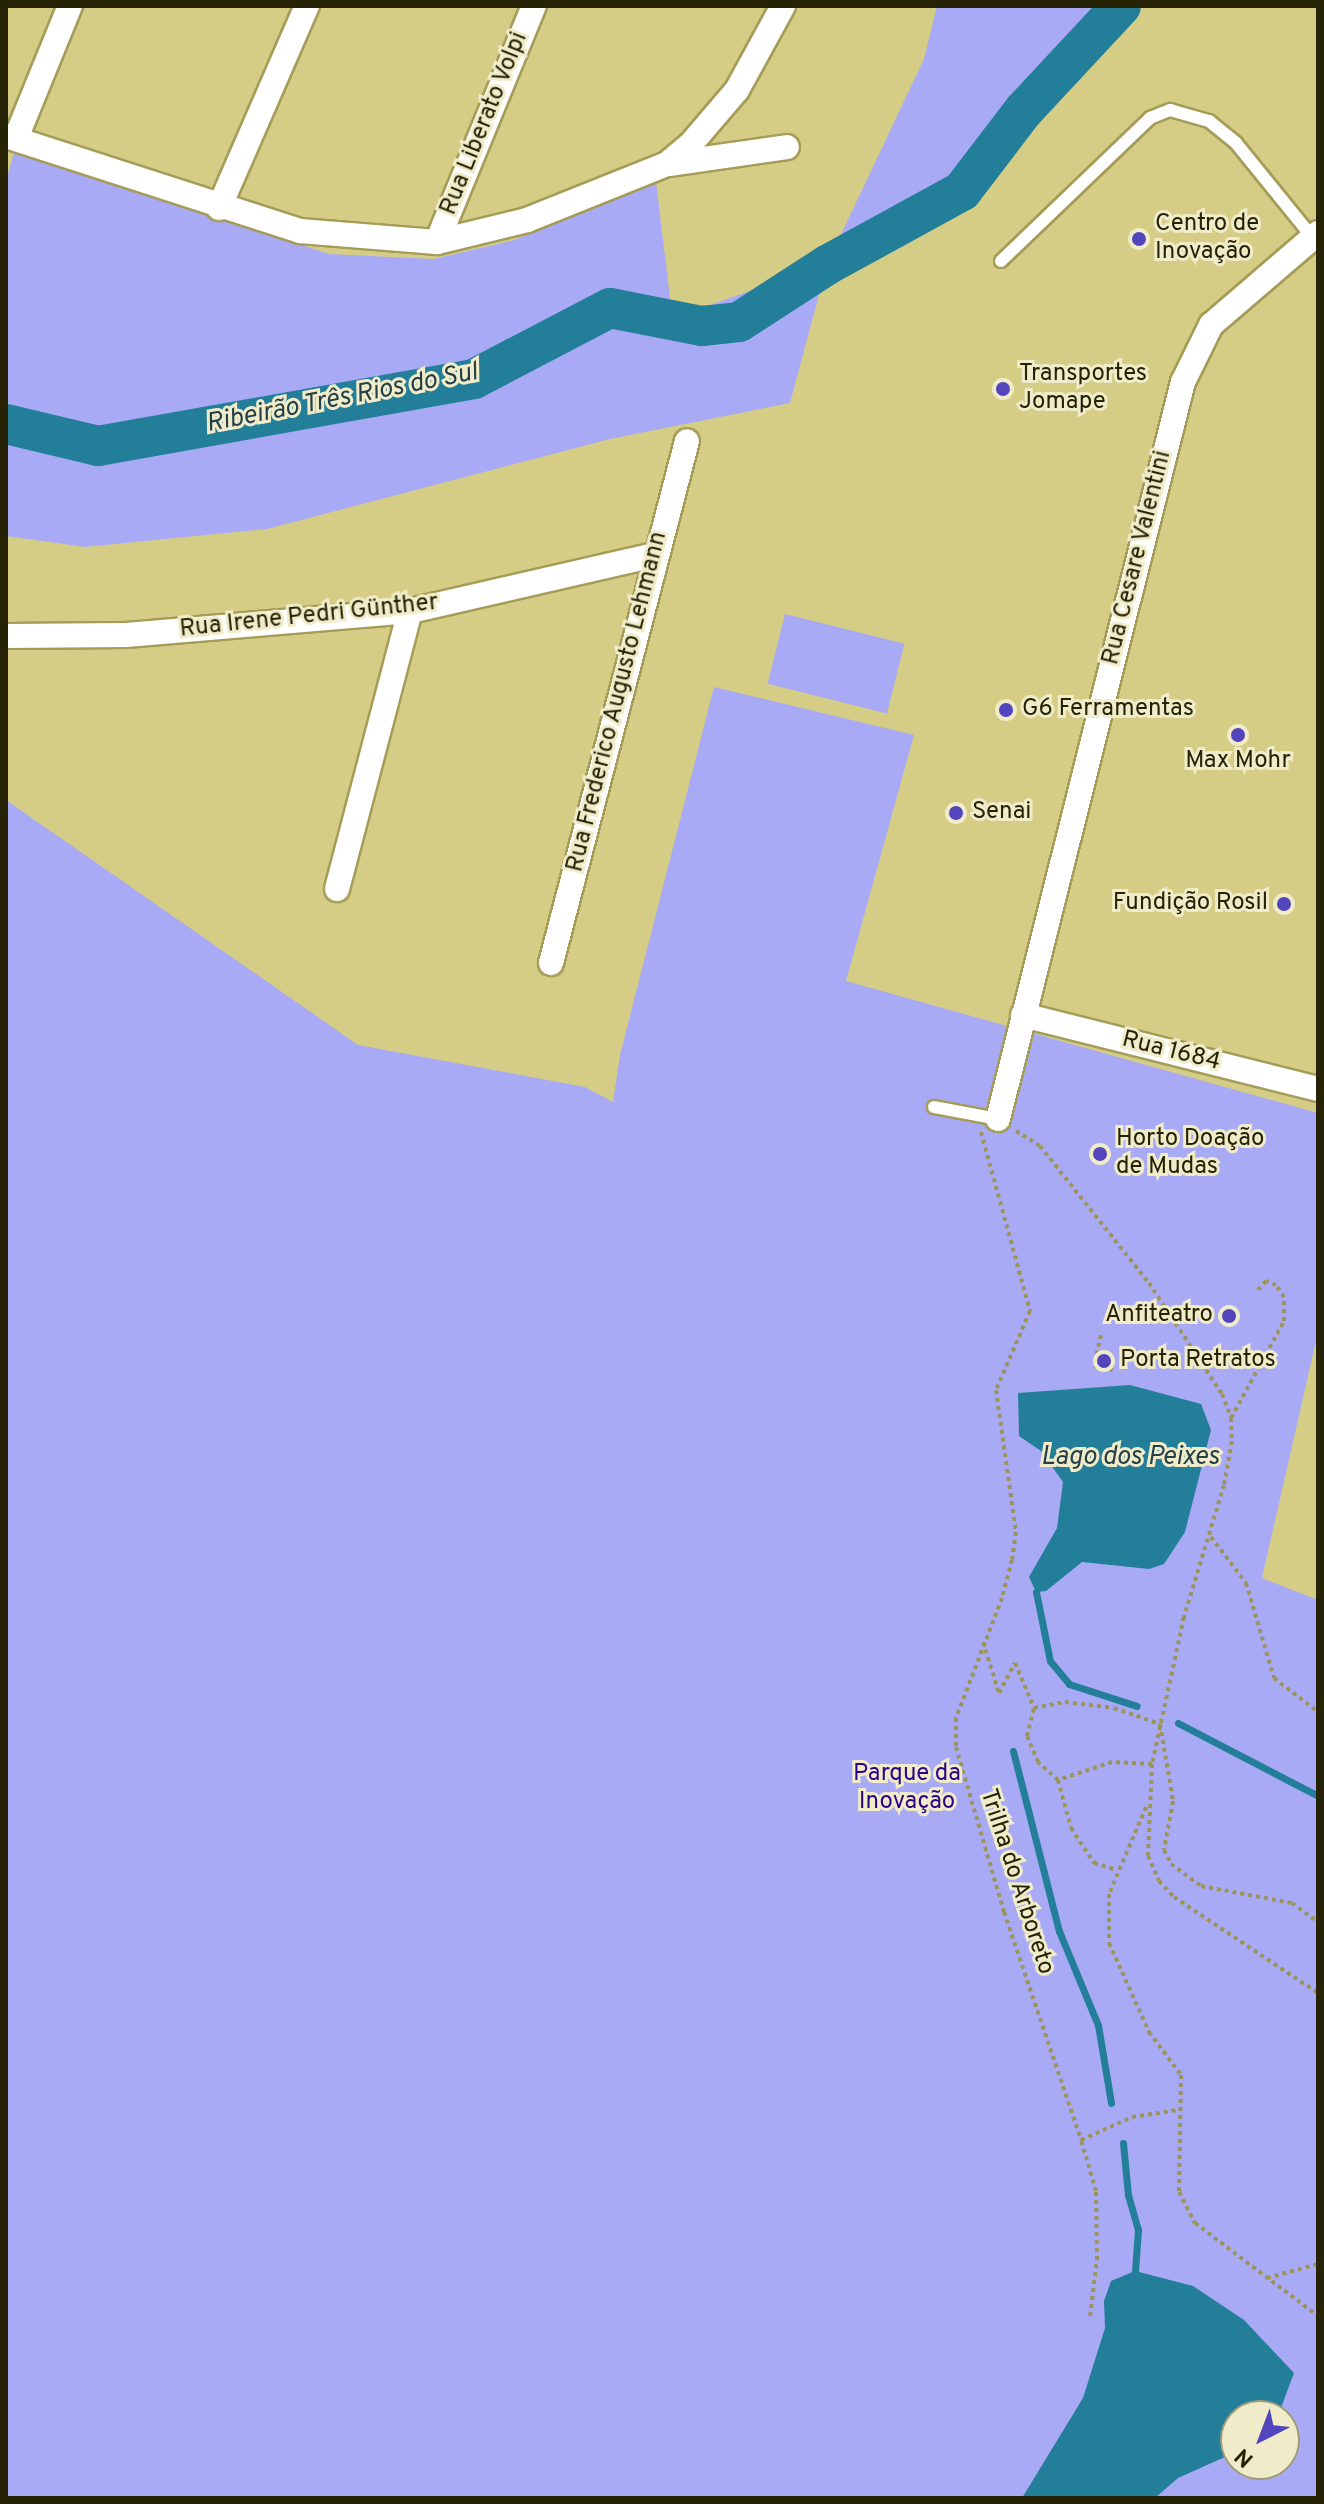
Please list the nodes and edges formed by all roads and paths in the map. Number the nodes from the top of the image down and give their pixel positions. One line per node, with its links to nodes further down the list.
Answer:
1 (70, 6): 5 (street)
2 (307, 6): 8 (street)
3 (534, 6): 10 (street, Rua Liberato Volpi)
4 (783, 6): 7 (street)
5 (11, 137): 8 (street)
6 (787, 147): 7 (street)
7 (667, 164): 10 (street)
8 (219, 208): 10 (street)
9 (1316, 236): 11 (lane); 18 (street, Rua Cesare Valentini)
10 (437, 242)
11 (1001, 261)
12 (687, 441): 13 (street, Rua Frederico Augusto Lehmann)
13 (655, 555): 14 (street, Rua Irene Pedri Günther); 17 (street, Rua Frederico Augusto Lehmann)
14 (410, 611): 15 (street, Rua Irene Pedri Günther); 16 (street)
15 (6, 636)
16 (337, 889)
17 (551, 963)
18 (1023, 1015): 19 (street, Rua 1684); 21 (street, Rua Cesare Valentini)
19 (1318, 1089)
20 (934, 1107): 21 (lane)
21 (990, 1117): 25 (path); 27 (path, Trilha do Arboreto)
22 (1257, 1291): 25 (path)
23 (1101, 1335): 24 (path)
24 (1113, 1370)
25 (1231, 1418): 26 (path)
26 (1211, 1537): 29 (path); 30 (path)
27 (983, 1640): 28 (path); 38 (path, Trilha do Arboreto)
28 (1034, 1708): 30 (path); 32 (path)
29 (1318, 1712)
30 (1160, 1724): 31 (path); 35 (path)
31 (1152, 1764): 32 (path); 33 (path)
32 (1058, 1780): 34 (path)
33 (1147, 1805): 34 (path); 36 (path)
34 (1117, 1870): 37 (path)
35 (1318, 1922)
36 (1318, 1993)
37 (1177, 2110): 38 (path); 40 (path)
38 (1081, 2140): 41 (path, Trilha do Arboreto)
39 (1318, 2264): 40 (path)
40 (1267, 2278): 42 (path)
41 (1090, 2316)
42 (1318, 2316)

